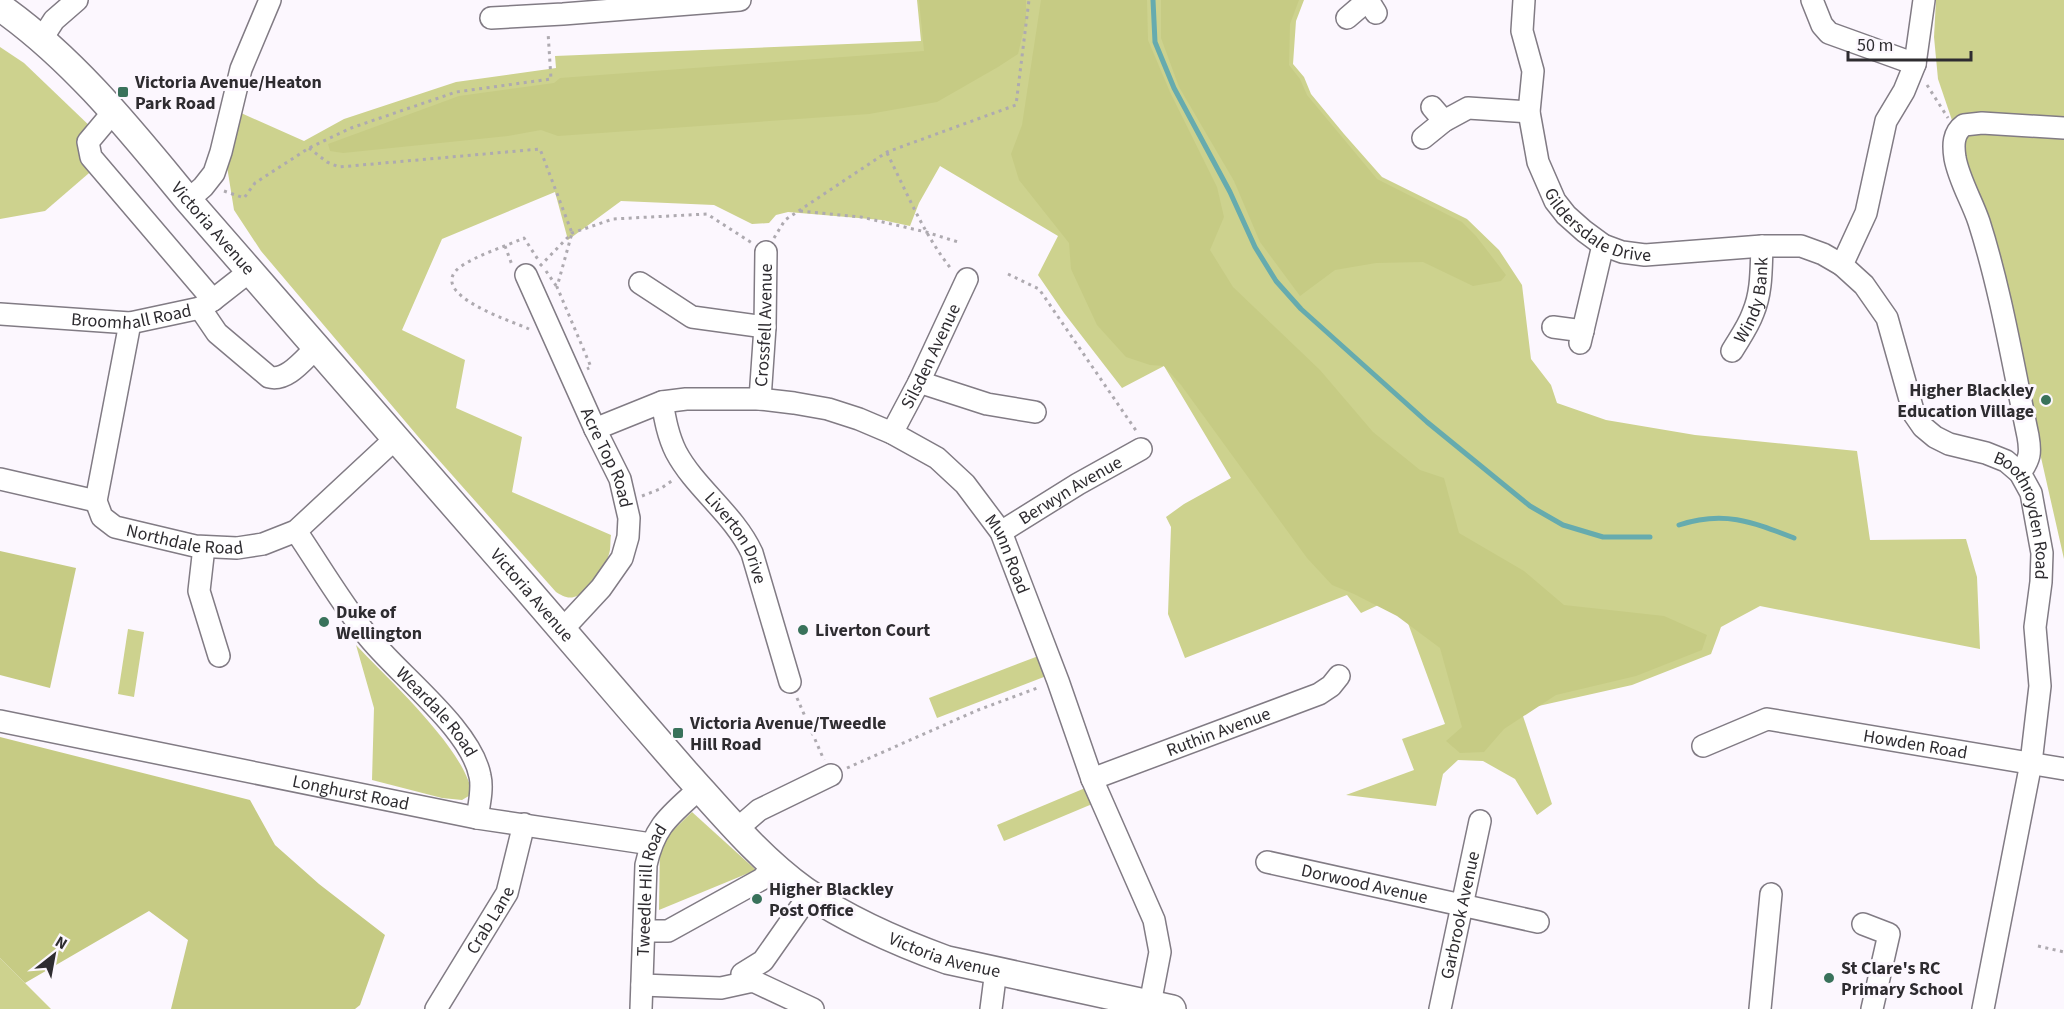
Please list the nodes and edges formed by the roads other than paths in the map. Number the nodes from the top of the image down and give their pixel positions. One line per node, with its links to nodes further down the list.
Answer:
1 (77, 0): 12 (street)
2 (270, 0): 18 (street)
3 (740, 0): 9 (street)
4 (1524, 0): 15 (street, Gildersdale Drive)
5 (1812, 0): 13 (street)
6 (1924, 0): 13 (street)
7 (0, 7): 12 (main road, Victoria Avenue)
8 (1372, 7): 11 (street)
9 (557, 10): 10 (street)
10 (491, 18)
11 (1347, 18)
12 (41, 40): 14 (main road, Victoria Avenue)
13 (1915, 64): 22 (street)
14 (114, 111): 18 (main road, Victoria Avenue); 27 (street)
15 (1529, 111): 17 (street); 19 (street, Gildersdale Drive)
16 (2064, 128): 42 (street)
17 (1423, 138)
18 (197, 192): 24 (main road, Victoria Avenue)
19 (1603, 245): 20 (street, Gildersdale Drive); 31 (street)
20 (1762, 246): 22 (street, Gildersdale Drive); 33 (street, Windy Bank)
21 (766, 252): 30 (street, Crossfell Avenue)
22 (1842, 265): 42 (street, Boothroyden Road)
23 (527, 269): 38 (street, Acre Top Road)
24 (250, 271): 27 (street, Broomhall Road); 32 (main road, Victoria Avenue)
25 (967, 279): 34 (street, Silsden Avenue)
26 (640, 283): 30 (street)
27 (206, 304): 29 (street, Broomhall Road); 32 (street)
28 (0, 314): 29 (street, Broomhall Road)
29 (130, 323): 44 (street)
30 (765, 327): 35 (street, Crossfell Avenue)
31 (1553, 327)
32 (316, 348): 40 (main road, Victoria Avenue)
33 (1732, 351)
34 (919, 382): 37 (street); 39 (street, Silsden Avenue)
35 (760, 399): 36 (street, Munn Road); 39 (street, Munn Road)
36 (662, 402): 38 (street, Munn Road); 51 (street, Liverton Drive)
37 (1035, 412)
38 (595, 429): 48 (street, Acre Top Road)
39 (892, 433): 46 (street, Munn Road)
40 (396, 438): 45 (street, Northdale Road); 48 (main road, Victoria Avenue)
41 (1141, 449): 46 (street, Berwyn Avenue)
42 (2020, 473): 54 (street, Boothroyden Road)
43 (0, 479): 44 (street)
44 (96, 501): 47 (street, Northdale Road)
45 (296, 531): 47 (street, Northdale Road); 59 (street, Weardale Road)
46 (1002, 532): 57 (street, Munn Road)
47 (204, 547): 49 (street)
48 (562, 630): 58 (main road, Victoria Avenue)
49 (219, 656)
50 (1339, 676): 57 (street, Ruthin Avenue)
51 (790, 682)
52 (0, 721): 59 (street, Longhurst Road)
53 (1703, 746): 54 (street, Howden Road)
54 (2031, 763): 55 (street, Howden Road); 83 (street, Boothroyden Road)
55 (2064, 769)
56 (831, 775): 62 (street)
57 (1092, 778): 75 (street, Munn Road)
58 (700, 788): 62 (main road, Victoria Avenue); 63 (street, Tweedle Hill Road)
59 (477, 818): 61 (street, Longhurst Road)
60 (1480, 821): 68 (street, Garbrook Avenue)
61 (524, 824): 63 (street, Longhurst Road); 76 (street, Crab Lane)
62 (738, 829): 65 (main road, Victoria Avenue)
63 (651, 844): 71 (street, Tweedle Hill Road)
64 (1267, 862): 68 (street, Dorwood Avenue)
65 (774, 866): 66 (main road, Victoria Avenue); 71 (street)
66 (810, 894): 72 (main road, Victoria Avenue); 73 (street)
67 (1771, 894): 81 (street)
68 (1462, 905): 69 (street, Dorwood Avenue); 80 (street, Garbrook Avenue)
69 (1538, 922)
70 (1863, 924): 82 (street)
71 (644, 932): 74 (street, Tweedle Hill Road)
72 (996, 970): 75 (main road, Victoria Avenue); 79 (street)
73 (744, 982): 74 (street); 78 (street)
74 (642, 985): 77 (street, Tweedle Hill Road)
75 (1161, 1007)
76 (436, 1009)
77 (641, 1009)
78 (813, 1009)
79 (991, 1009)
80 (1440, 1009)
81 (1760, 1009)
82 (1872, 1009)
83 (1983, 1009)

